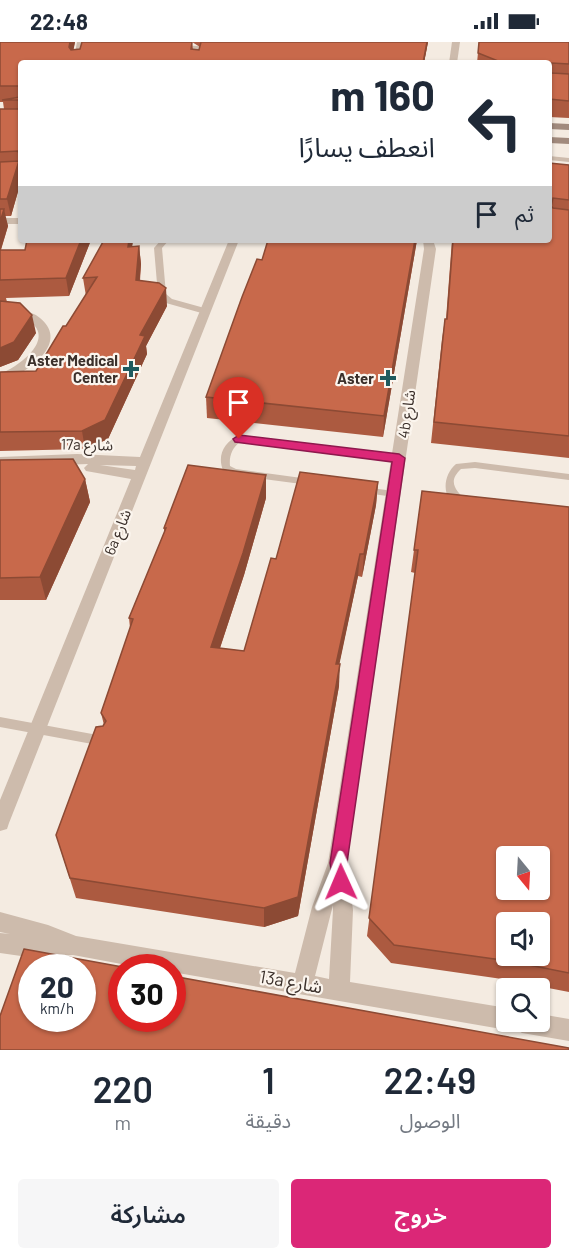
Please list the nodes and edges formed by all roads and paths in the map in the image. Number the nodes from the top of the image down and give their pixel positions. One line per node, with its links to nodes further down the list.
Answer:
1 (456, 42): 7 (street)
2 (81, 44): 3 (lane); 5 (street)
3 (92, 46)
4 (176, 46): 6 (lane)
5 (78, 60)
6 (197, 60)
7 (453, 60)
8 (552, 126): 9 (main road)
9 (569, 127)
10 (552, 140): 11 (main road)
11 (569, 141)
12 (552, 158): 13 (lane)
13 (569, 160)
14 (0, 221): 15 (street)
15 (18, 221)
16 (162, 243): 19 (lane)
17 (232, 243): 19 (street, 6a شارع)
18 (431, 243): 22 (street, 4b شارع)
19 (205, 311): 24 (street, 6a شارع)
20 (0, 312): 21 (street)
21 (0, 378)
22 (399, 458): 26 (lane); 28 (street, 4b شارع)
23 (0, 462): 24 (street, 17a شارع)
24 (142, 469): 31 (street, 6a شارع)
25 (569, 477): 29 (lane)
26 (325, 484)
27 (348, 488): 28 (lane)
28 (394, 494): 34 (street, 4b شارع)
29 (468, 502)
30 (0, 722): 31 (lane)
31 (38, 729): 32 (lane); 33 (street, 6a شارع)
32 (103, 741)
33 (0, 823)
34 (338, 863): 38 (street, 4b شارع); 39 (street, 4b شارع)
35 (0, 922): 37 (street, 13a شارع)
36 (0, 943): 37 (street, 13a شارع)
37 (75, 946): 38 (street, 13a شارع)
38 (303, 983): 39 (street, 13a شارع)
39 (339, 989): 40 (street, 13a شارع)
40 (496, 1017)
41 (550, 1027): 42 (street)
42 (569, 1030)

